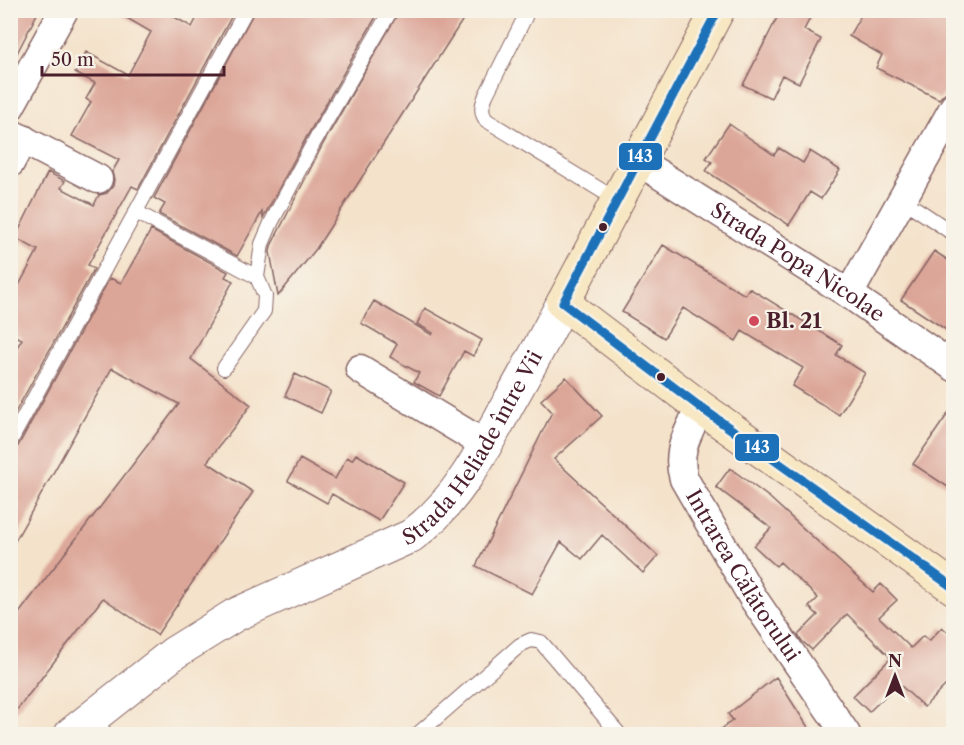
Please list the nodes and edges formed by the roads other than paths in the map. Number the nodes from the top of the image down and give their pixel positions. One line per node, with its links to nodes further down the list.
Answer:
1 (64, 10): 6 (street)
2 (246, 10): 13 (lane)
3 (391, 10): 15 (lane)
4 (718, 10): 9 (main road, Strada Heliade între Vii)
5 (525, 17): 11 (lane)
6 (10, 107)
7 (954, 107): 12 (street)
8 (15, 145): 10 (street)
9 (638, 161): 11 (main road, Strada Heliade între Vii); 16 (street, Strada Popa Nicolae)
10 (98, 178)
11 (617, 200): 17 (main road, Strada Heliade între Vii)
12 (903, 200): 14 (lane); 16 (street)
13 (136, 213): 15 (lane); 22 (lane)
14 (954, 234)
15 (257, 277): 19 (lane)
16 (849, 294): 18 (street, Strada Popa Nicolae)
17 (563, 303): 21 (main road); 23 (street, Strada Heliade între Vii)
18 (954, 367)
19 (224, 368)
20 (360, 369): 23 (street)
21 (700, 407): 24 (main road); 28 (street, Intrarea Călătorului)
22 (10, 442)
23 (486, 446): 25 (street, Strada Heliade între Vii)
24 (954, 588)
25 (90, 729)
26 (418, 735): 27 (lane)
27 (619, 735)
28 (846, 735)

